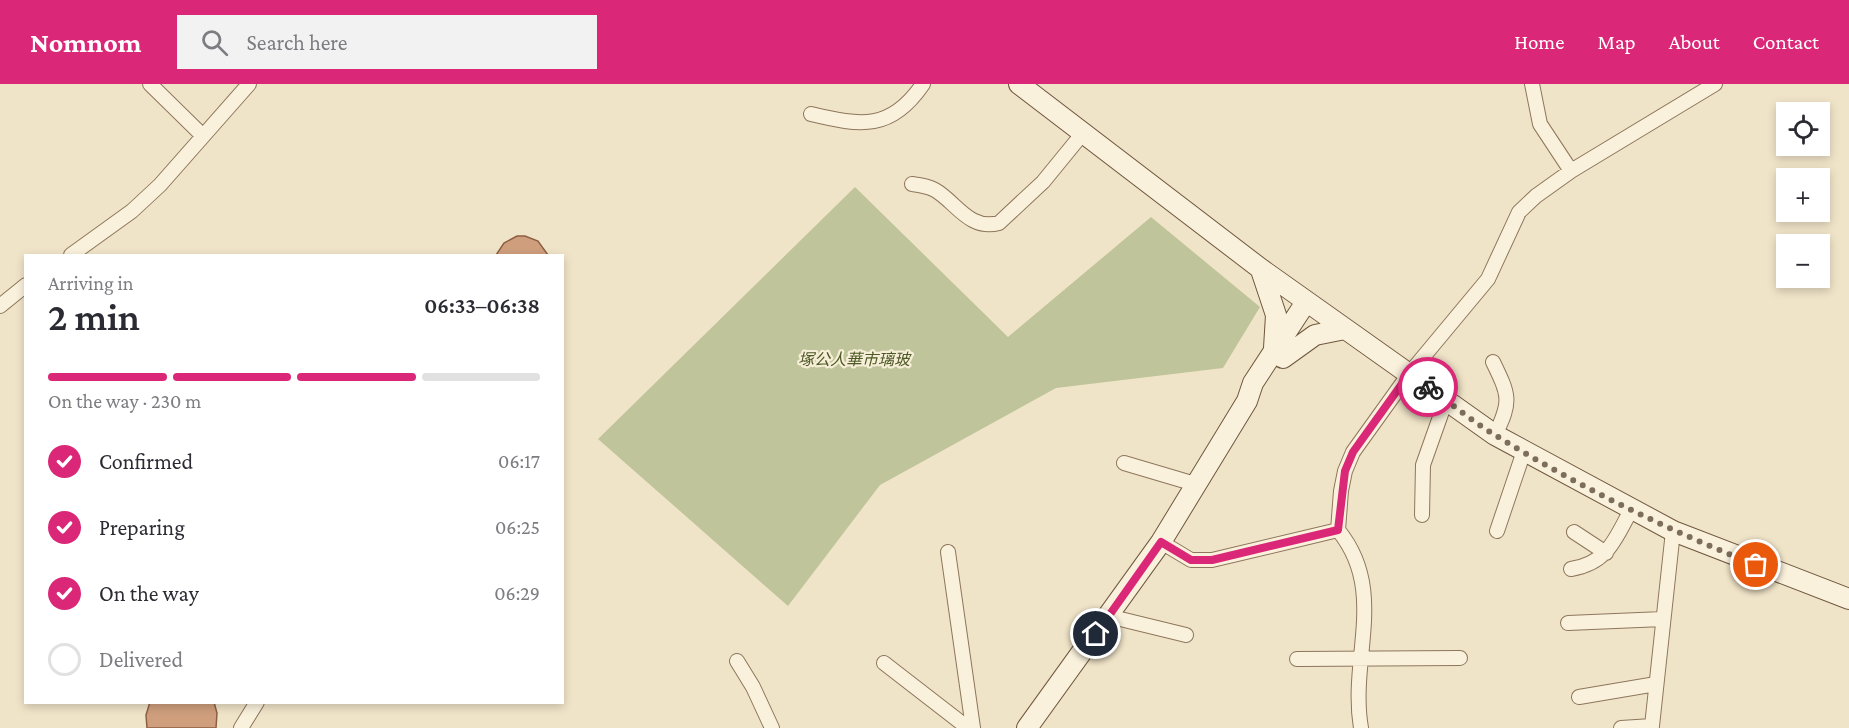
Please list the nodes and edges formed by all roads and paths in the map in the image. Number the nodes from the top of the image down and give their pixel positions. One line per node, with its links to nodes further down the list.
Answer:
1 (150, 84): 9 (street)
2 (249, 84): 9 (street)
3 (923, 84): 7 (street)
4 (1019, 84): 8 (main road)
5 (1532, 84): 10 (street)
6 (1715, 84): 10 (street)
7 (811, 114)
8 (1083, 133): 11 (street); 13 (main road)
9 (203, 136): 12 (street)
10 (1571, 171): 20 (street)
11 (912, 184)
12 (72, 254)
13 (1261, 269): 15 (main road); 18 (main road)
14 (24, 287): 16 (street)
15 (1311, 305): 17 (main road); 18 (main road)
16 (0, 306)
17 (1345, 329): 18 (main road); 20 (main road)
18 (1278, 355): 25 (main road)
19 (1492, 362): 22 (street)
20 (1409, 374): 21 (main road); 28 (street)
21 (1446, 400): 22 (main road); 27 (street)
22 (1495, 435): 23 (main road)
23 (1524, 452): 26 (main road); 29 (street)
24 (1124, 463): 25 (street)
25 (1195, 484): 32 (main road)
26 (1631, 510): 30 (main road); 34 (street)
27 (1422, 515)
28 (1338, 530): 32 (street); 43 (street)
29 (1497, 531)
30 (1673, 531): 36 (main road); 38 (street)
31 (1574, 532): 34 (street)
32 (1161, 542): 37 (main road)
33 (948, 552): 53 (street)
34 (1606, 553): 35 (street)
35 (1571, 569)
36 (1849, 599)
37 (1108, 616): 40 (street); 54 (main road)
38 (1663, 619): 39 (street); 46 (street)
39 (1568, 623)
40 (1186, 635)
41 (1460, 658): 43 (street)
42 (1298, 659): 43 (street)
43 (1361, 659): 55 (street)
44 (737, 661): 51 (street)
45 (884, 663): 52 (street)
46 (1656, 684): 47 (street); 49 (street)
47 (1579, 697)
48 (256, 704): 50 (street)
49 (1652, 727): 56 (street)
50 (241, 728)
51 (771, 728)
52 (968, 728)
53 (973, 728)
54 (1027, 728)
55 (1361, 728)
56 (1621, 728)

